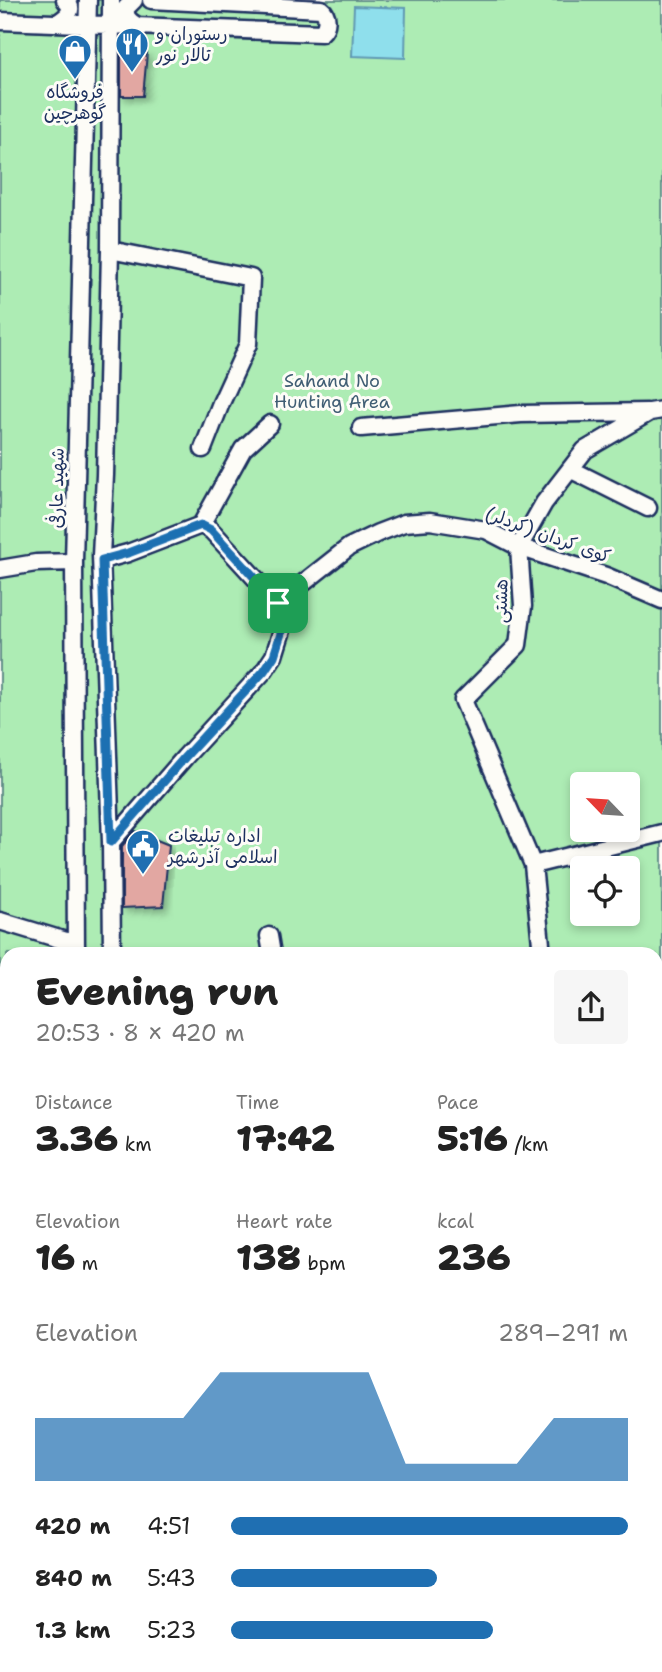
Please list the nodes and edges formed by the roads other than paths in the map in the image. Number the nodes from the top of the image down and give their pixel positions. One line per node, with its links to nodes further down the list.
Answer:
1 (65, 0): 7 (street)
2 (88, 0): 8 (street, شهید عارفی)
3 (111, 0): 9 (street)
4 (134, 0): 10 (street)
5 (151, 0): 10 (street)
6 (0, 21): 7 (street)
7 (57, 23): 8 (street)
8 (86, 24): 9 (street); 21 (street, شهید عارفی)
9 (111, 24): 10 (street); 11 (street)
10 (136, 25)
11 (110, 250): 15 (street); 20 (street)
12 (656, 411): 14 (street); 16 (street)
13 (270, 424): 18 (street)
14 (361, 428)
15 (203, 449)
16 (570, 469): 17 (street); 19 (street)
17 (649, 508)
18 (201, 525): 20 (street); 24 (street)
19 (519, 547): 23 (street, کوی کردان (کردلر)); 24 (street, کوی کردان (کردلر)); 27 (street, هشتی)
20 (101, 560): 21 (street); 21 (street); 26 (street)
21 (74, 561): 22 (street); 31 (street, شهید عارفی)
22 (0, 569)
23 (662, 600)
24 (278, 603): 26 (street)
25 (662, 833): 27 (street)
26 (111, 842): 32 (street)
27 (533, 865): 34 (street)
28 (0, 921): 30 (street)
29 (269, 936): 33 (street)
30 (71, 947)
31 (76, 947)
32 (112, 947)
33 (271, 947)
34 (541, 947)

